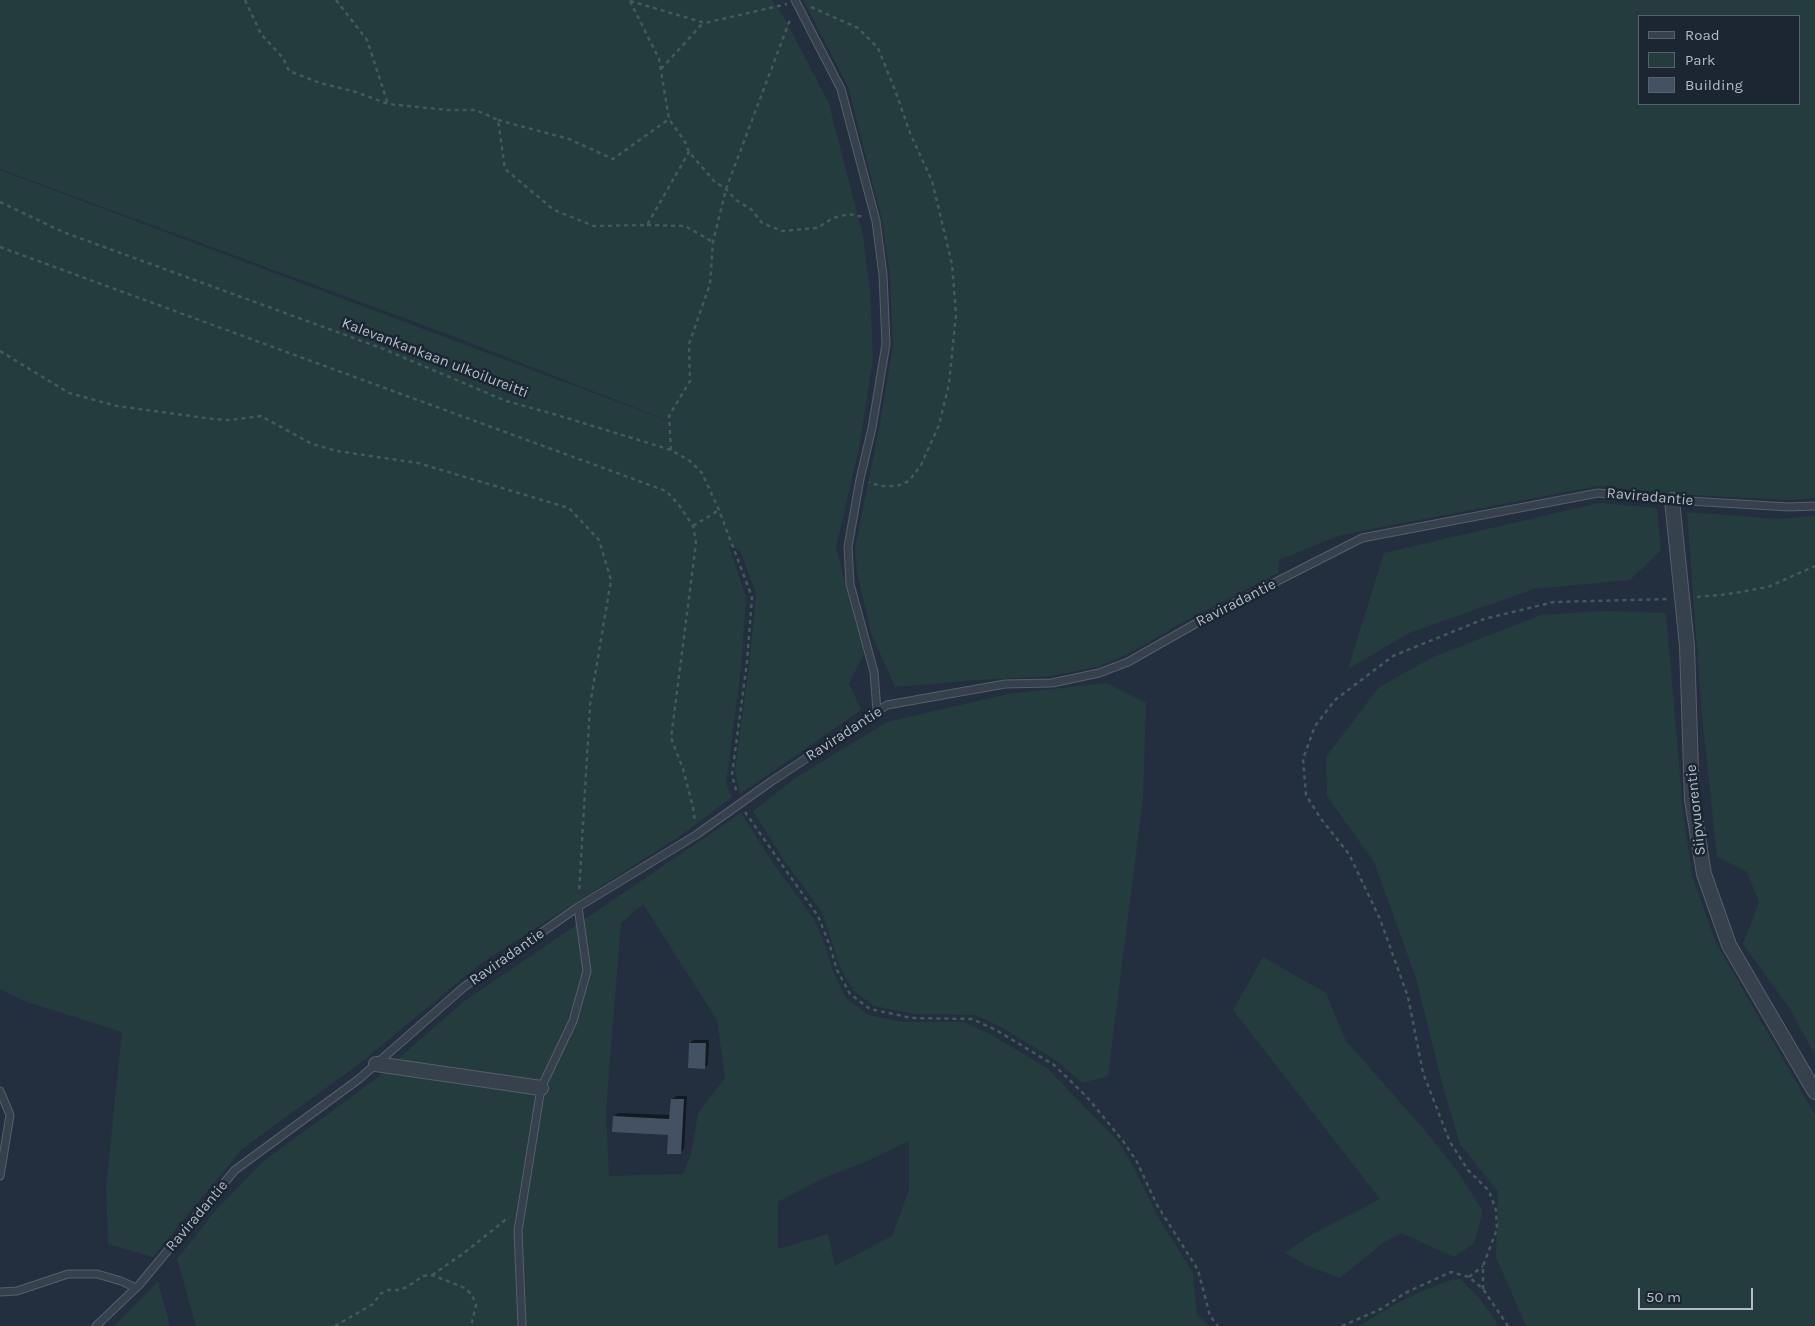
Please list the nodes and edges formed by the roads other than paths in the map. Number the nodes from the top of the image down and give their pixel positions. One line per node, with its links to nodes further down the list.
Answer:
1 (796, 1): 4 (lane)
2 (1672, 500): 3 (lane, Raviradantie); 4 (lane, Raviradantie); 9 (street, Siipvuorentie)
3 (1815, 506)
4 (878, 711): 5 (lane, Raviradantie)
5 (578, 907): 6 (lane, Raviradantie); 7 (lane)
6 (376, 1064): 7 (street); 11 (lane, Raviradantie)
7 (541, 1088): 14 (lane)
8 (0, 1091): 10 (lane)
9 (1815, 1092)
10 (0, 1176)
11 (136, 1288): 12 (lane); 13 (lane, Raviradantie)
12 (0, 1292)
13 (96, 1326)
14 (522, 1326)

